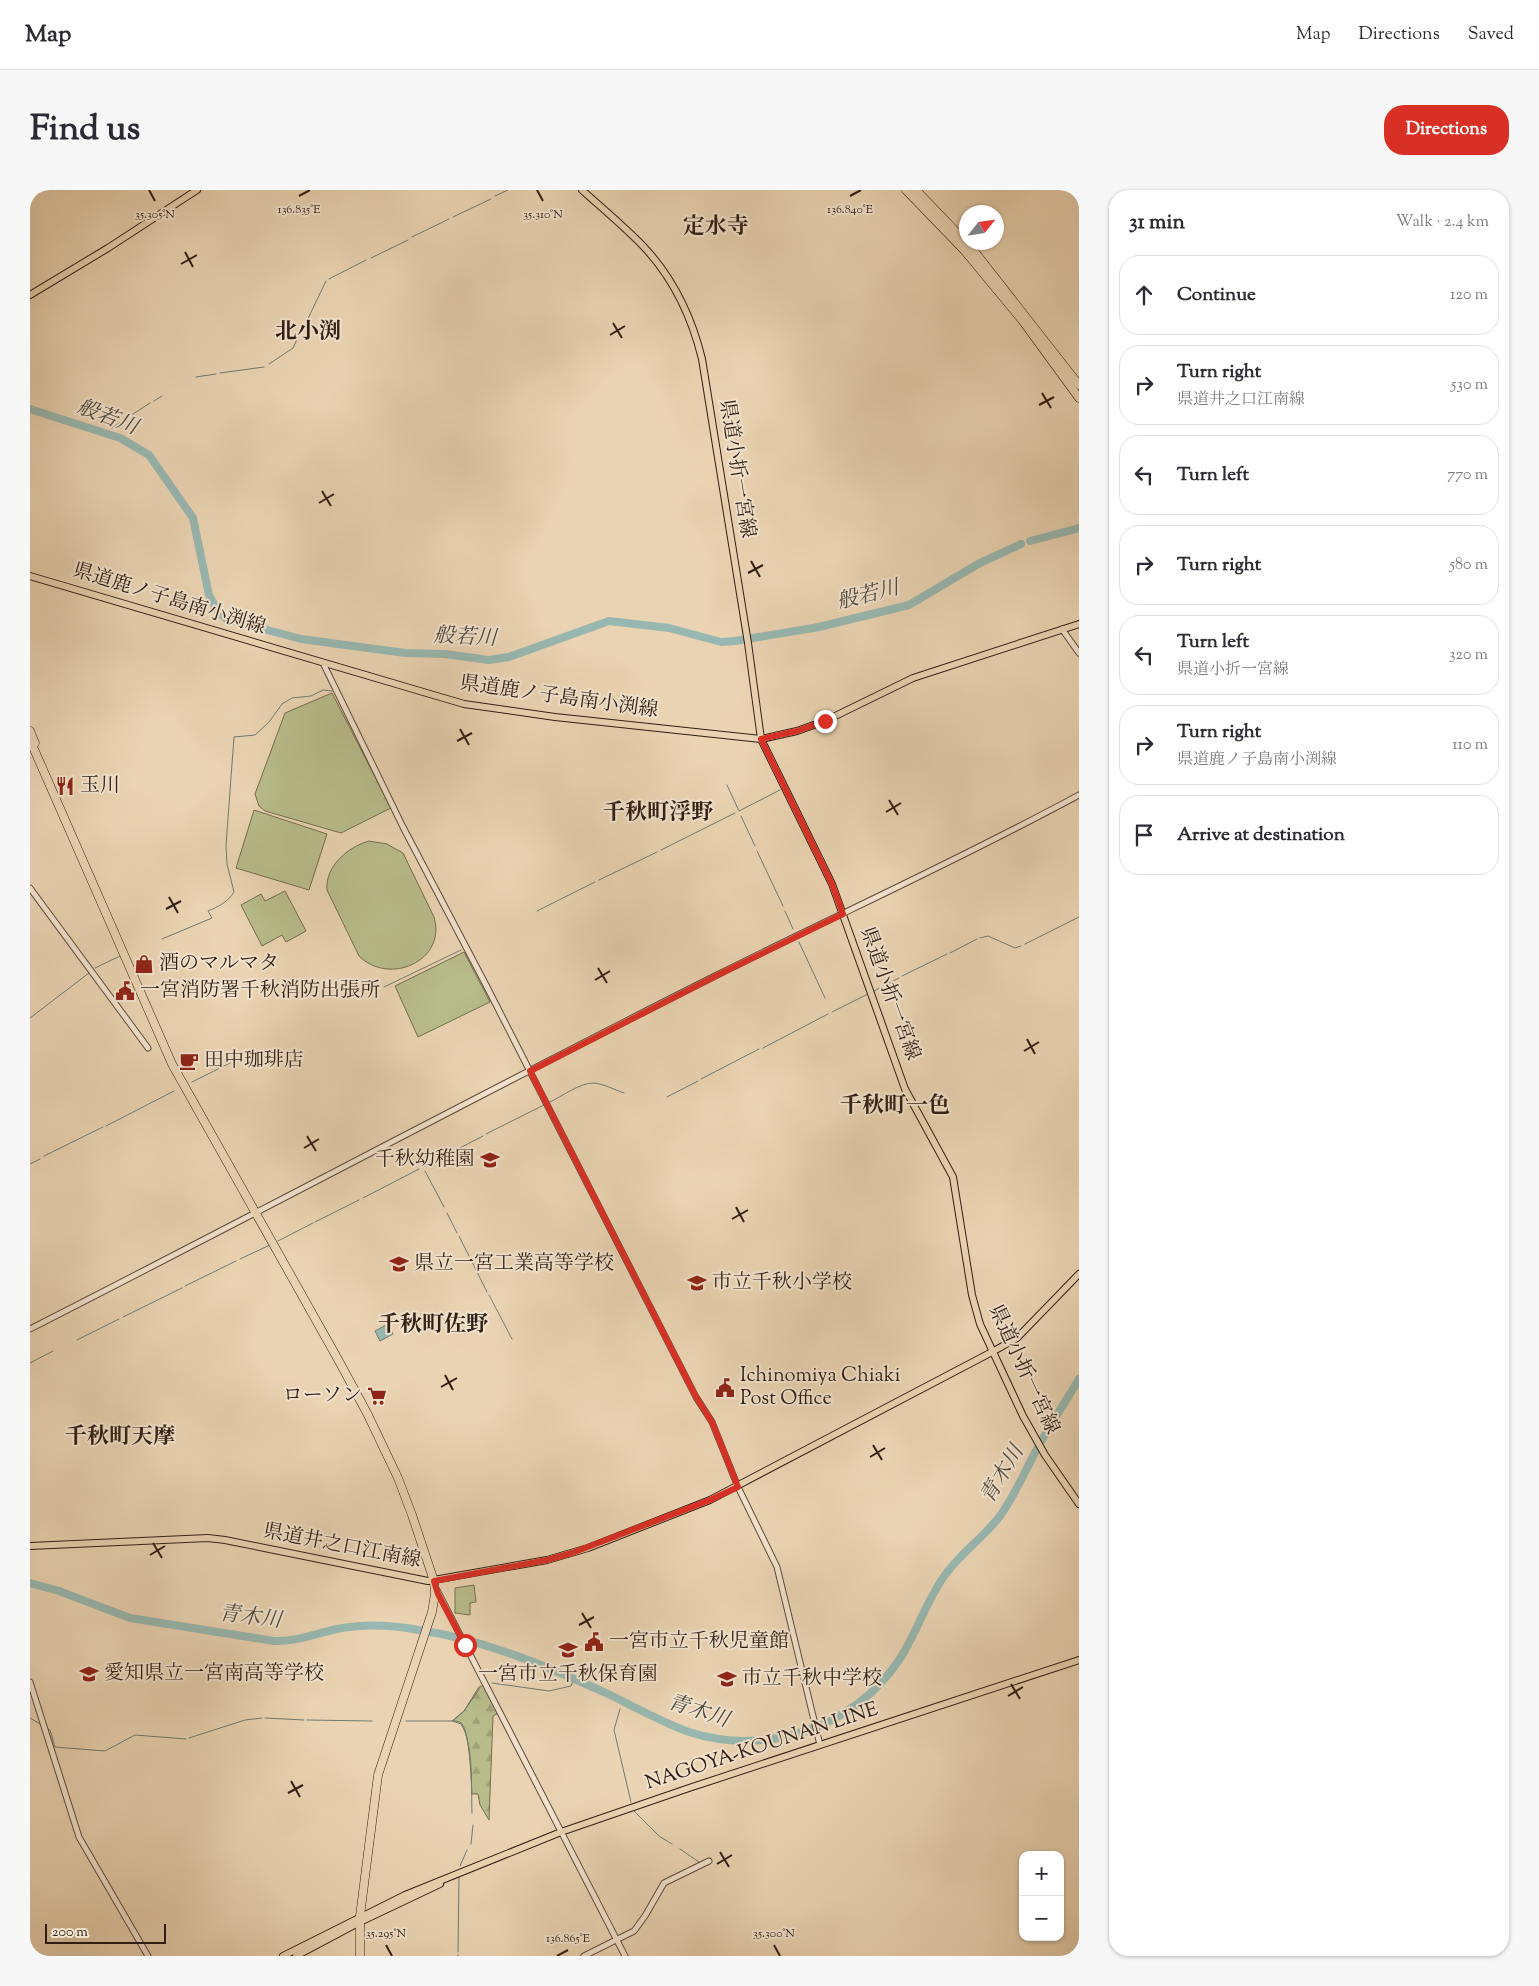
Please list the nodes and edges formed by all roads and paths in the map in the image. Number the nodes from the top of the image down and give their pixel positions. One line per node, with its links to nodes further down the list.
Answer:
1 (197, 190): 7 (main road)
2 (582, 190): 16 (main road, 県道小折一宮線)
3 (906, 190): 9 (highway)
4 (916, 190): 5 (highway)
5 (959, 234)
6 (973, 250): 8 (highway)
7 (30, 295)
8 (1079, 385)
9 (1079, 398)
10 (30, 576): 14 (main road, 県道鹿ノ子島南小渕線)
11 (1079, 624): 12 (main road, 県道鹿ノ子島南小渕線)
12 (1062, 629): 13 (street); 16 (main road, 県道鹿ノ子島南小渕線)
13 (1079, 653)
14 (323, 663): 16 (main road, 県道鹿ノ子島南小渕線); 22 (street)
15 (30, 731): 23 (highway)
16 (761, 739): 20 (main road, 県道小折一宮線)
17 (30, 740): 23 (highway)
18 (1079, 795): 20 (street)
19 (30, 888): 21 (street)
20 (843, 914): 22 (street); 26 (main road, 県道小折一宮線)
21 (148, 1048)
22 (530, 1071): 23 (street); 27 (street)
23 (256, 1213): 25 (street); 30 (highway)
24 (1079, 1274): 26 (main road, 県道井之口江南線)
25 (30, 1329)
26 (992, 1352): 27 (main road, 県道井之口江南線); 28 (main road, 県道小折一宮線)
27 (738, 1487): 30 (main road, 県道井之口江南線); 33 (street)
28 (1079, 1504)
29 (30, 1546): 30 (main road, 県道井之口江南線)
30 (434, 1581): 34 (street); 36 (highway)
31 (1079, 1660): 33 (main road, NAGOYA-KOUNAN LINE)
32 (30, 1682): 38 (street)
33 (820, 1745): 34 (main road, NAGOYA-KOUNAN LINE)
34 (561, 1832): 36 (main road, NAGOYA-KOUNAN LINE); 37 (street)
35 (709, 1861): 37 (street)
36 (360, 1919): 39 (main road, NAGOYA-KOUNAN LINE); 40 (main road, NAGOYA-KOUNAN LINE); 41 (highway)
37 (617, 1939): 42 (street); 43 (street)
38 (148, 1956)
39 (283, 1956)
40 (296, 1956)
41 (360, 1956)
42 (584, 1956)
43 (625, 1956)

